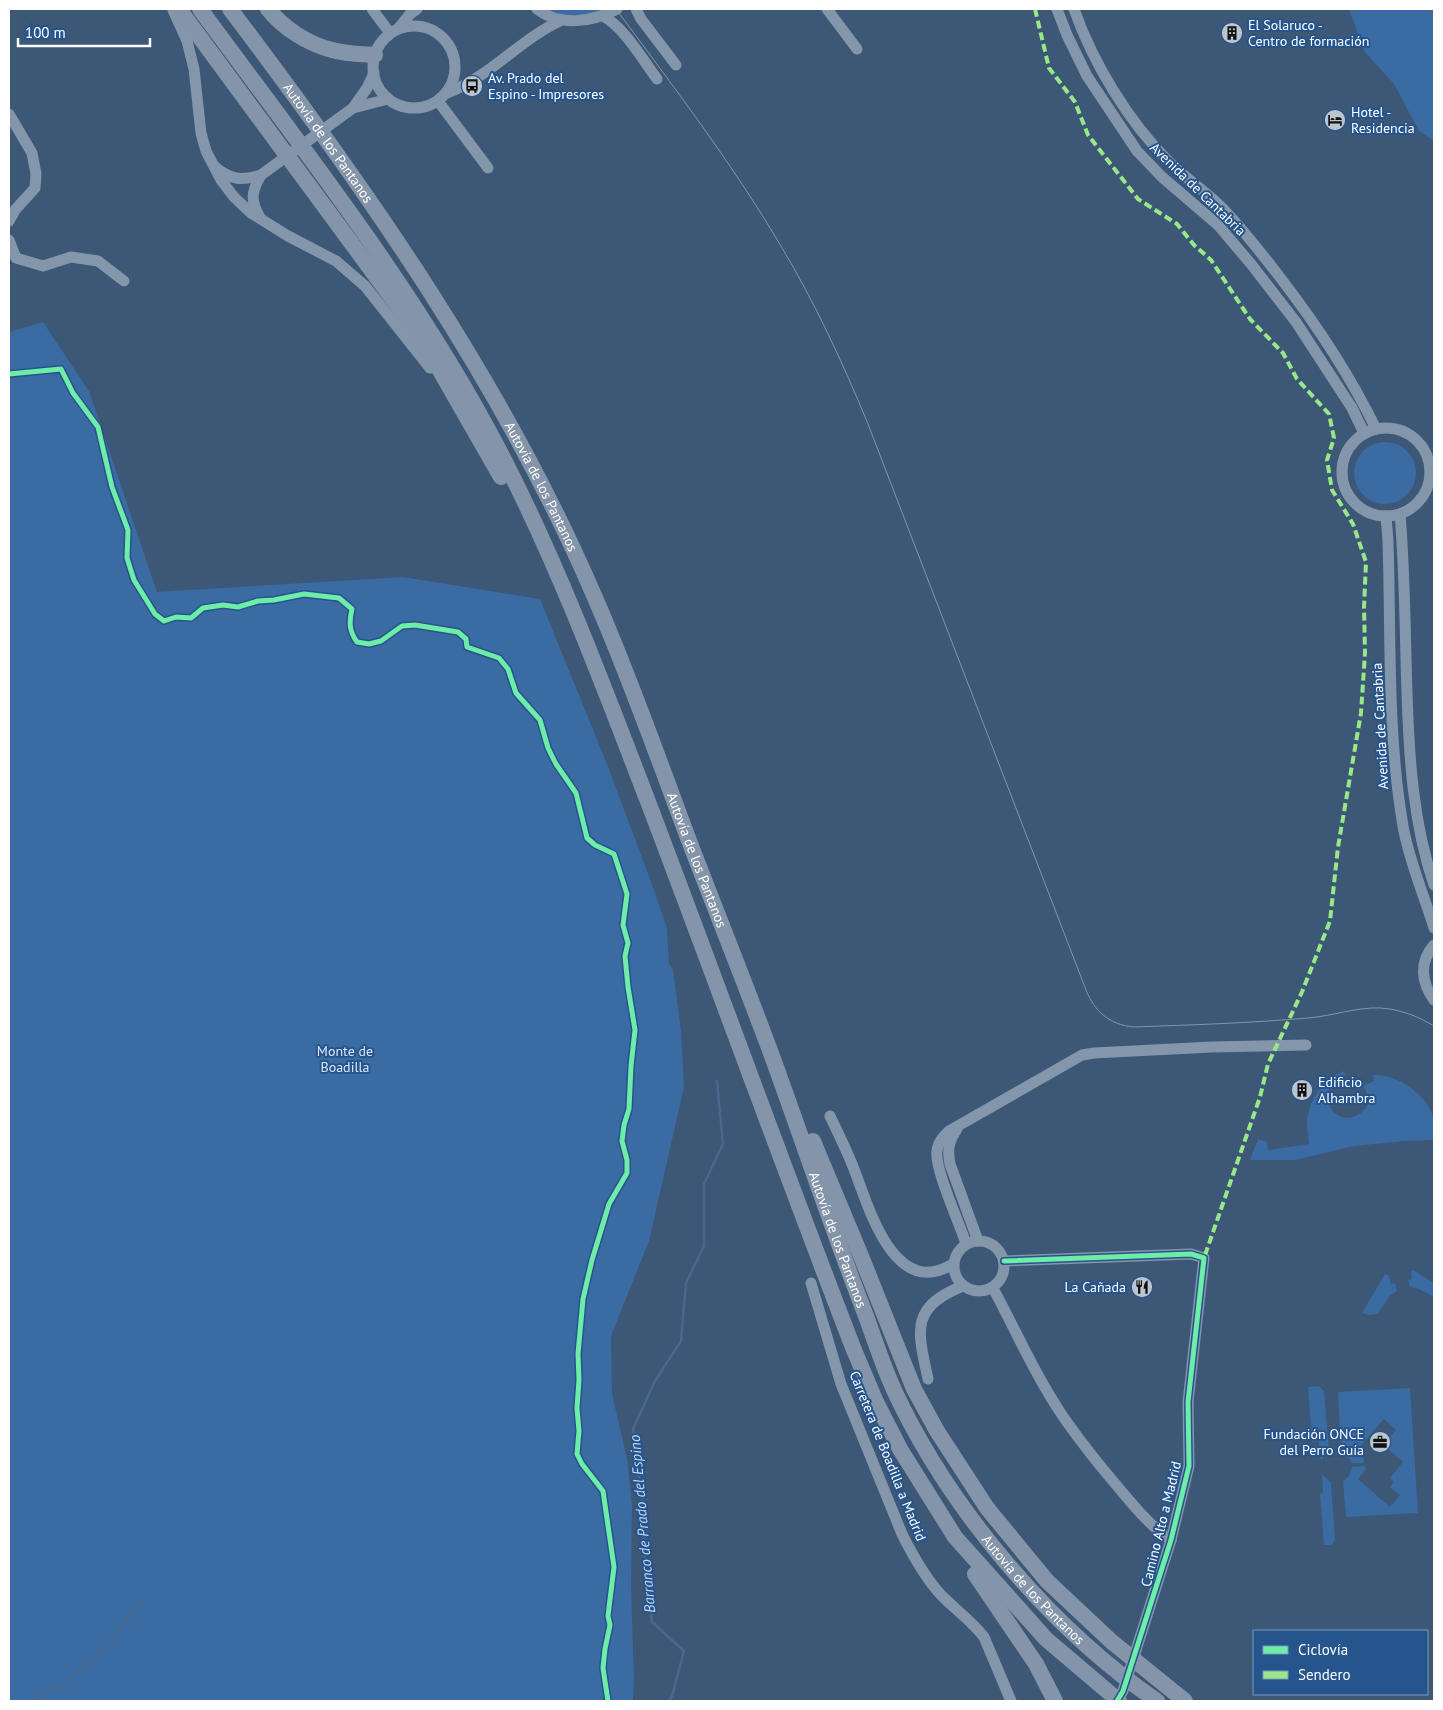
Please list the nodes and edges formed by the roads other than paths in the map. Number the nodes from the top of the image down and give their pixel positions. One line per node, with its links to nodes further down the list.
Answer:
1 (172, 9): 29 (street)
2 (179, 9): 40 (highway)
3 (200, 9): 44 (highway, Autovía de los Pantanos)
4 (230, 9): 18 (highway, Autovía de los Pantanos)
5 (238, 9): 18 (highway)
6 (268, 9): 20 (highway)
7 (372, 9): 17 (street)
8 (417, 9): 17 (street)
9 (536, 9): 16 (street)
10 (617, 9): 15 (street)
11 (636, 9): 21 (street)
12 (827, 9): 19 (street)
13 (1057, 9): 37 (street, Avenida de Cantabria)
14 (1074, 9): 36 (street, Avenida de Cantabria)
15 (603, 16): 16 (street); 23 (street)
16 (562, 20): 24 (street)
17 (394, 31): 20 (street); 24 (street)
18 (255, 42): 50 (highway, Autovía de los Pantanos)
19 (857, 49)
20 (375, 55): 22 (street)
21 (676, 65)
22 (374, 73): 25 (street); 27 (street)
23 (657, 79)
24 (447, 93): 26 (street)
25 (388, 99): 26 (street); 27 (street)
26 (438, 101): 30 (street)
27 (353, 108): 31 (street)
28 (9, 114): 32 (street)
29 (213, 164): 31 (street); 33 (street)
30 (488, 168)
31 (261, 175): 33 (street)
32 (9, 221)
33 (262, 221): 40 (street)
34 (9, 240): 35 (street)
35 (124, 281)
36 (1376, 429): 37 (street); 39 (street)
37 (1364, 434): 43 (street)
38 (1434, 444): 39 (street)
39 (1422, 447): 41 (street)
40 (489, 456): 44 (highway)
41 (1432, 461): 42 (street)
42 (1400, 514): 43 (street); 45 (street, Avenida de Cantabria)
43 (1386, 516): 46 (street, Avenida de Cantabria)
44 (551, 560): 61 (highway, Autovía de los Pantanos)
45 (1434, 885)
46 (1434, 928)
47 (1434, 945): 48 (street)
48 (1434, 1000)
49 (1306, 1045): 52 (street)
50 (774, 1061): 63 (highway); 67 (highway, Autovía de los Pantanos)
51 (830, 1116): 56 (street)
52 (960, 1126): 53 (street); 54 (street)
53 (978, 1240): 54 (street); 55 (street)
54 (966, 1244): 56 (street)
55 (1004, 1261): 59 (street); 62 (street, Camino Alto a Madrid)
56 (953, 1264): 58 (street)
57 (811, 1283): 64 (street, Carretera de Boadilla a Madrid)
58 (963, 1286): 59 (street); 60 (street)
59 (993, 1288): 62 (street)
60 (928, 1379)
61 (955, 1537): 65 (highway); 66 (highway, Autovía de los Pantanos)
62 (1171, 1540): 66 (street, Camino Alto a Madrid)
63 (1144, 1668): 68 (highway); 69 (highway)
64 (1011, 1701)
65 (1054, 1701)
66 (1118, 1701)
67 (1157, 1701)
68 (1185, 1701)
69 (1196, 1701)

